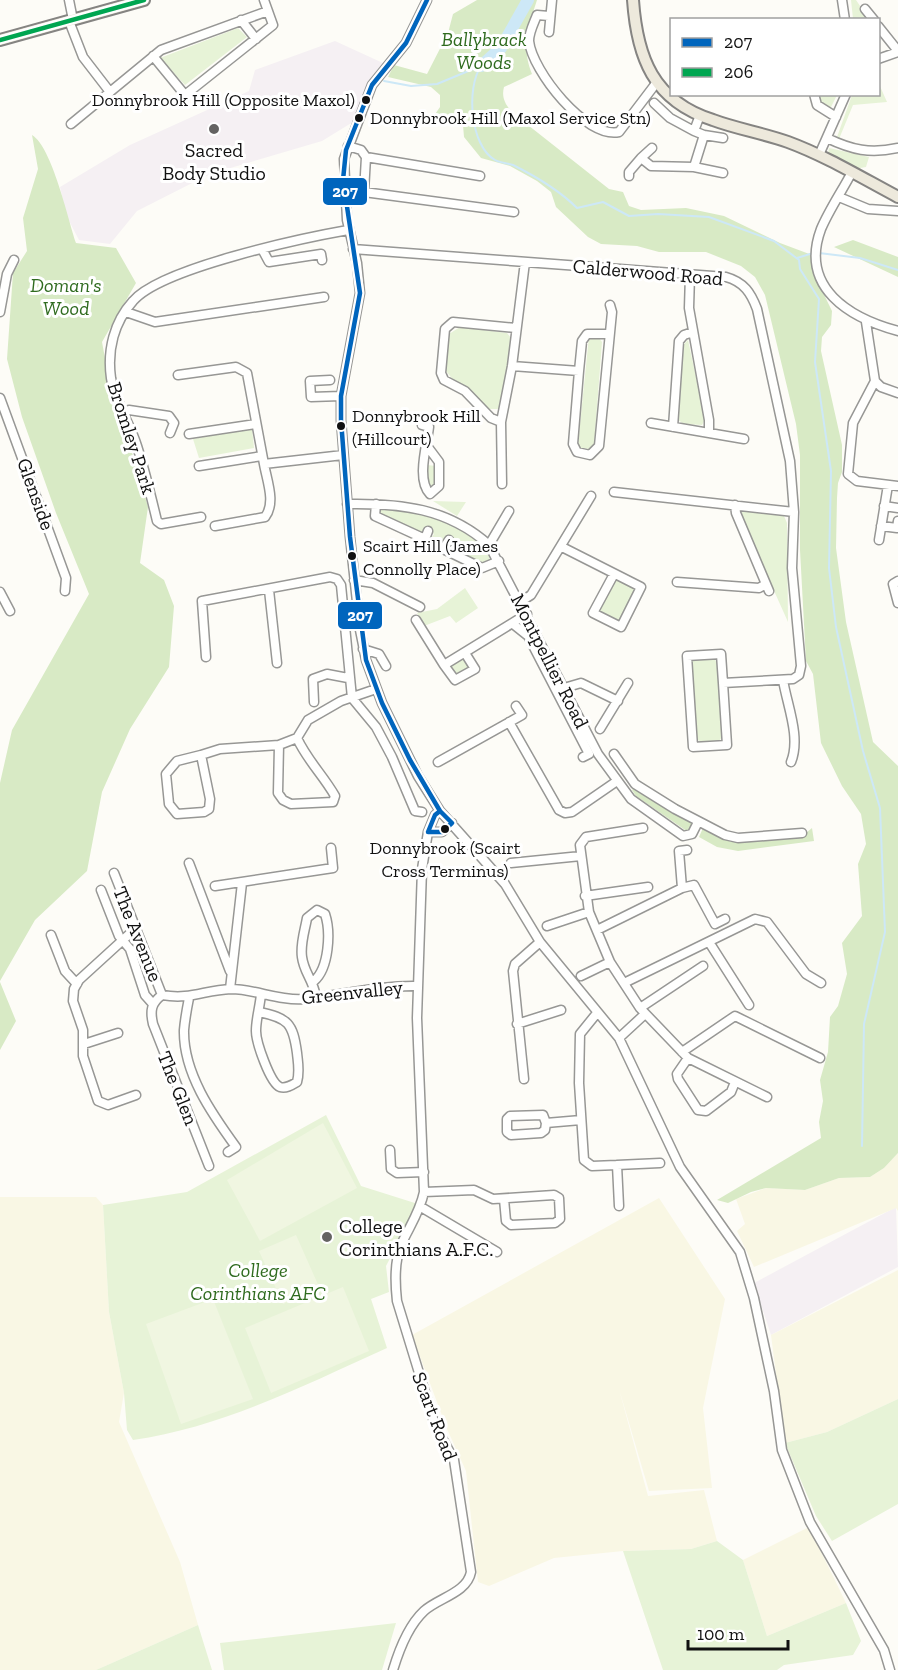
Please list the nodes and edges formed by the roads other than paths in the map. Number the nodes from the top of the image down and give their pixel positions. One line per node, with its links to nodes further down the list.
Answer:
1 (69, 0): 13 (street)
2 (144, 0): 13 (main road)
3 (264, 0): 9 (street)
4 (427, 0): 36 (street)
5 (552, 0): 10 (street)
6 (633, 0): 22 (main road)
7 (842, 0): 11 (street)
8 (865, 9): 12 (street)
9 (268, 11): 14 (street); 17 (street)
10 (549, 16): 16 (street); 22 (street)
11 (845, 18)
12 (872, 18)
13 (71, 20): 18 (main road); 23 (street)
14 (241, 20): 17 (street); 20 (street)
15 (880, 27): 19 (street)
16 (549, 32)
17 (256, 39): 20 (street)
18 (0, 40)
19 (898, 52): 21 (street)
20 (153, 56): 23 (street)
21 (880, 59)
22 (657, 82): 24 (main road)
23 (110, 92): 31 (street)
24 (670, 95)
25 (671, 96): 29 (main road)
26 (815, 96): 30 (street)
27 (845, 96): 30 (street)
28 (654, 103): 32 (street)
29 (700, 115): 32 (street); 39 (main road)
30 (836, 117): 35 (street)
31 (70, 124)
32 (694, 132): 33 (street)
33 (704, 135): 34 (street); 42 (street)
34 (723, 138)
35 (826, 138): 38 (street); 39 (street)
36 (348, 146): 40 (street); 51 (street)
37 (652, 148): 41 (street)
38 (898, 148)
39 (819, 155): 43 (main road)
40 (366, 158): 45 (street); 50 (street)
41 (641, 158): 42 (street); 46 (street)
42 (694, 167): 44 (street)
43 (852, 172): 47 (street); 48 (main road)
44 (723, 173)
45 (480, 176)
46 (629, 176)
47 (839, 197): 49 (street); 62 (street)
48 (898, 197)
49 (898, 211)
50 (514, 212)
51 (348, 230): 52 (street, Bromley Park); 53 (street)
52 (262, 249): 55 (street); 61 (street, Bromley Park)
53 (353, 249): 56 (street, Calderwood Road); 73 (street)
54 (14, 260): 60 (street)
55 (322, 260)
56 (525, 262): 57 (street, Calderwood Road); 63 (street)
57 (690, 274): 65 (street); 102 (street, Calderwood Road)
58 (324, 297): 61 (street)
59 (610, 305): 66 (street)
60 (0, 312)
61 (126, 312): 75 (street, Bromley Park)
62 (866, 322): 64 (street); 71 (street)
63 (516, 328): 67 (street); 76 (street)
64 (898, 330)
65 (693, 332): 80 (street); 82 (street)
66 (609, 334): 68 (street); 68 (street)
67 (512, 366): 68 (street); 76 (street)
68 (579, 370)
69 (178, 375): 78 (street)
70 (330, 380): 73 (street)
71 (875, 381): 72 (street); 90 (street)
72 (898, 393)
73 (341, 396): 86 (street)
74 (0, 398): 118 (street, Glenside)
75 (123, 412): 81 (street); 103 (street, Bromley Park)
76 (501, 422): 89 (street)
77 (651, 423): 80 (street)
78 (256, 424): 83 (street); 87 (street)
79 (422, 425): 85 (street)
80 (673, 427): 82 (street)
81 (170, 433)
82 (709, 433): 84 (street)
83 (189, 434)
84 (744, 439)
85 (427, 446): 93 (street); 93 (street)
86 (344, 455): 87 (street); 95 (street)
87 (263, 460): 88 (street); 105 (street)
88 (199, 466)
89 (502, 484)
90 (888, 485): 91 (street); 98 (street)
91 (898, 486)
92 (614, 492): 97 (street)
93 (429, 494): 100 (street)
94 (591, 496): 111 (street)
95 (347, 504): 96 (street, Montpellier Road); 114 (street)
96 (376, 504): 100 (street, Montpellier Road); 107 (street)
97 (735, 505): 102 (street); 116 (street)
98 (884, 506): 99 (street); 106 (street)
99 (898, 508)
100 (427, 509): 110 (street, Montpellier Road)
101 (509, 512): 110 (street)
102 (794, 512): 134 (street, Calderwood Road)
103 (201, 517)
104 (898, 521): 106 (street)
105 (215, 526)
106 (881, 526): 109 (street)
107 (428, 531)
108 (448, 540): 112 (street)
109 (879, 540)
110 (489, 544): 112 (street, Montpellier Road)
111 (562, 548): 113 (street); 120 (street)
112 (499, 561): 120 (street, Montpellier Road)
113 (614, 574): 113 (street)
114 (354, 580): 122 (street); 127 (street)
115 (898, 581): 121 (street)
116 (677, 582)
117 (269, 590): 129 (street); 130 (street); 133 (street)
118 (65, 591)
119 (0, 592): 123 (street)
120 (520, 602): 124 (street, Montpellier Road)
121 (898, 603)
122 (420, 607)
123 (10, 611)
124 (527, 614): 126 (street); 137 (street, Montpellier Road)
125 (416, 620): 131 (street)
126 (513, 624): 128 (street); 149 (street)
127 (363, 649): 132 (street); 138 (street)
128 (465, 653): 131 (street); 131 (street)
129 (206, 657)
130 (277, 663)
131 (444, 665)
132 (386, 666)
133 (348, 678): 139 (street); 141 (street)
134 (783, 680): 136 (street); 151 (street)
135 (628, 682): 140 (street)
136 (723, 683): 136 (street)
137 (564, 688): 140 (street); 152 (street, Montpellier Road)
138 (376, 689): 139 (street); 153 (street)
139 (352, 698): 145 (street); 154 (street)
140 (618, 701): 144 (street)
141 (315, 702)
142 (516, 706): 143 (street)
143 (509, 722): 150 (street); 152 (street)
144 (600, 729)
145 (297, 738): 146 (street); 146 (street)
146 (279, 745): 148 (street)
147 (614, 754): 155 (street)
148 (201, 755): 148 (street)
149 (584, 757)
150 (438, 762)
151 (790, 762)
152 (617, 782): 155 (street, Montpellier Road)
153 (440, 810): 156 (street); 158 (street, Scart Road)
154 (422, 812)
155 (698, 822): 159 (street)
156 (452, 823): 158 (street); 179 (street)
157 (643, 828): 162 (street)
158 (428, 832): 189 (street, Scart Road)
159 (802, 833)
160 (331, 848): 166 (street)
161 (687, 850): 169 (street)
162 (581, 856): 164 (street); 171 (street)
163 (189, 863): 183 (street)
164 (511, 863)
165 (114, 873): 175 (street, The Avenue)
166 (242, 883): 167 (street); 183 (street)
167 (215, 886)
168 (648, 887): 171 (street)
169 (682, 888): 173 (street); 176 (street)
170 (101, 890): 178 (street, The Glen)
171 (585, 896): 172 (street)
172 (589, 912): 174 (street); 176 (street)
173 (726, 920)
174 (547, 926)
175 (136, 928): 178 (street); 191 (street, The Avenue)
176 (597, 930): 181 (street)
177 (51, 935): 188 (street)
178 (122, 940): 188 (street); 196 (street, The Glen)
179 (540, 942): 200 (street); 201 (street)
180 (708, 942): 186 (street); 187 (street); 195 (street)
181 (610, 962): 184 (street); 186 (street)
182 (703, 966): 198 (street)
183 (230, 971): 190 (street)
184 (581, 976)
185 (314, 981): 185 (street); 193 (street)
186 (624, 983): 198 (street)
187 (820, 983)
188 (76, 984): 204 (street)
189 (418, 986): 193 (street, Greenvalley); 218 (street, Scart Road)
190 (230, 989): 192 (street, Greenvalley); 194 (street, Greenvalley)
191 (162, 994): 194 (street, Greenvalley); 196 (street)
192 (261, 994): 193 (street, Greenvalley); 199 (street)
193 (316, 997)
194 (189, 998): 214 (street)
195 (749, 1005)
196 (152, 1006): 217 (street, The Glen)
197 (561, 1010): 201 (street)
198 (642, 1011): 203 (street); 205 (street)
199 (259, 1012): 199 (street)
200 (597, 1013): 203 (street); 211 (street)
201 (517, 1024): 207 (street)
202 (118, 1033): 204 (street)
203 (619, 1038): 225 (street)
204 (84, 1044): 209 (street)
205 (685, 1055): 206 (street); 208 (street); 208 (street)
206 (820, 1058)
207 (524, 1079)
208 (735, 1082): 210 (street)
209 (136, 1095)
210 (767, 1097)
211 (581, 1120): 212 (street); 216 (street)
212 (546, 1123): 212 (street)
213 (390, 1150): 218 (street)
214 (228, 1152)
215 (660, 1163): 216 (street)
216 (617, 1165): 221 (street)
217 (209, 1166)
218 (424, 1172): 219 (street, Scart Road)
219 (424, 1192): 220 (street); 222 (street, Scart Road)
220 (504, 1198): 220 (street)
221 (620, 1206)
222 (421, 1207): 223 (street); 224 (street, Scart Road)
223 (497, 1252)
224 (393, 1670)
225 (890, 1670)

